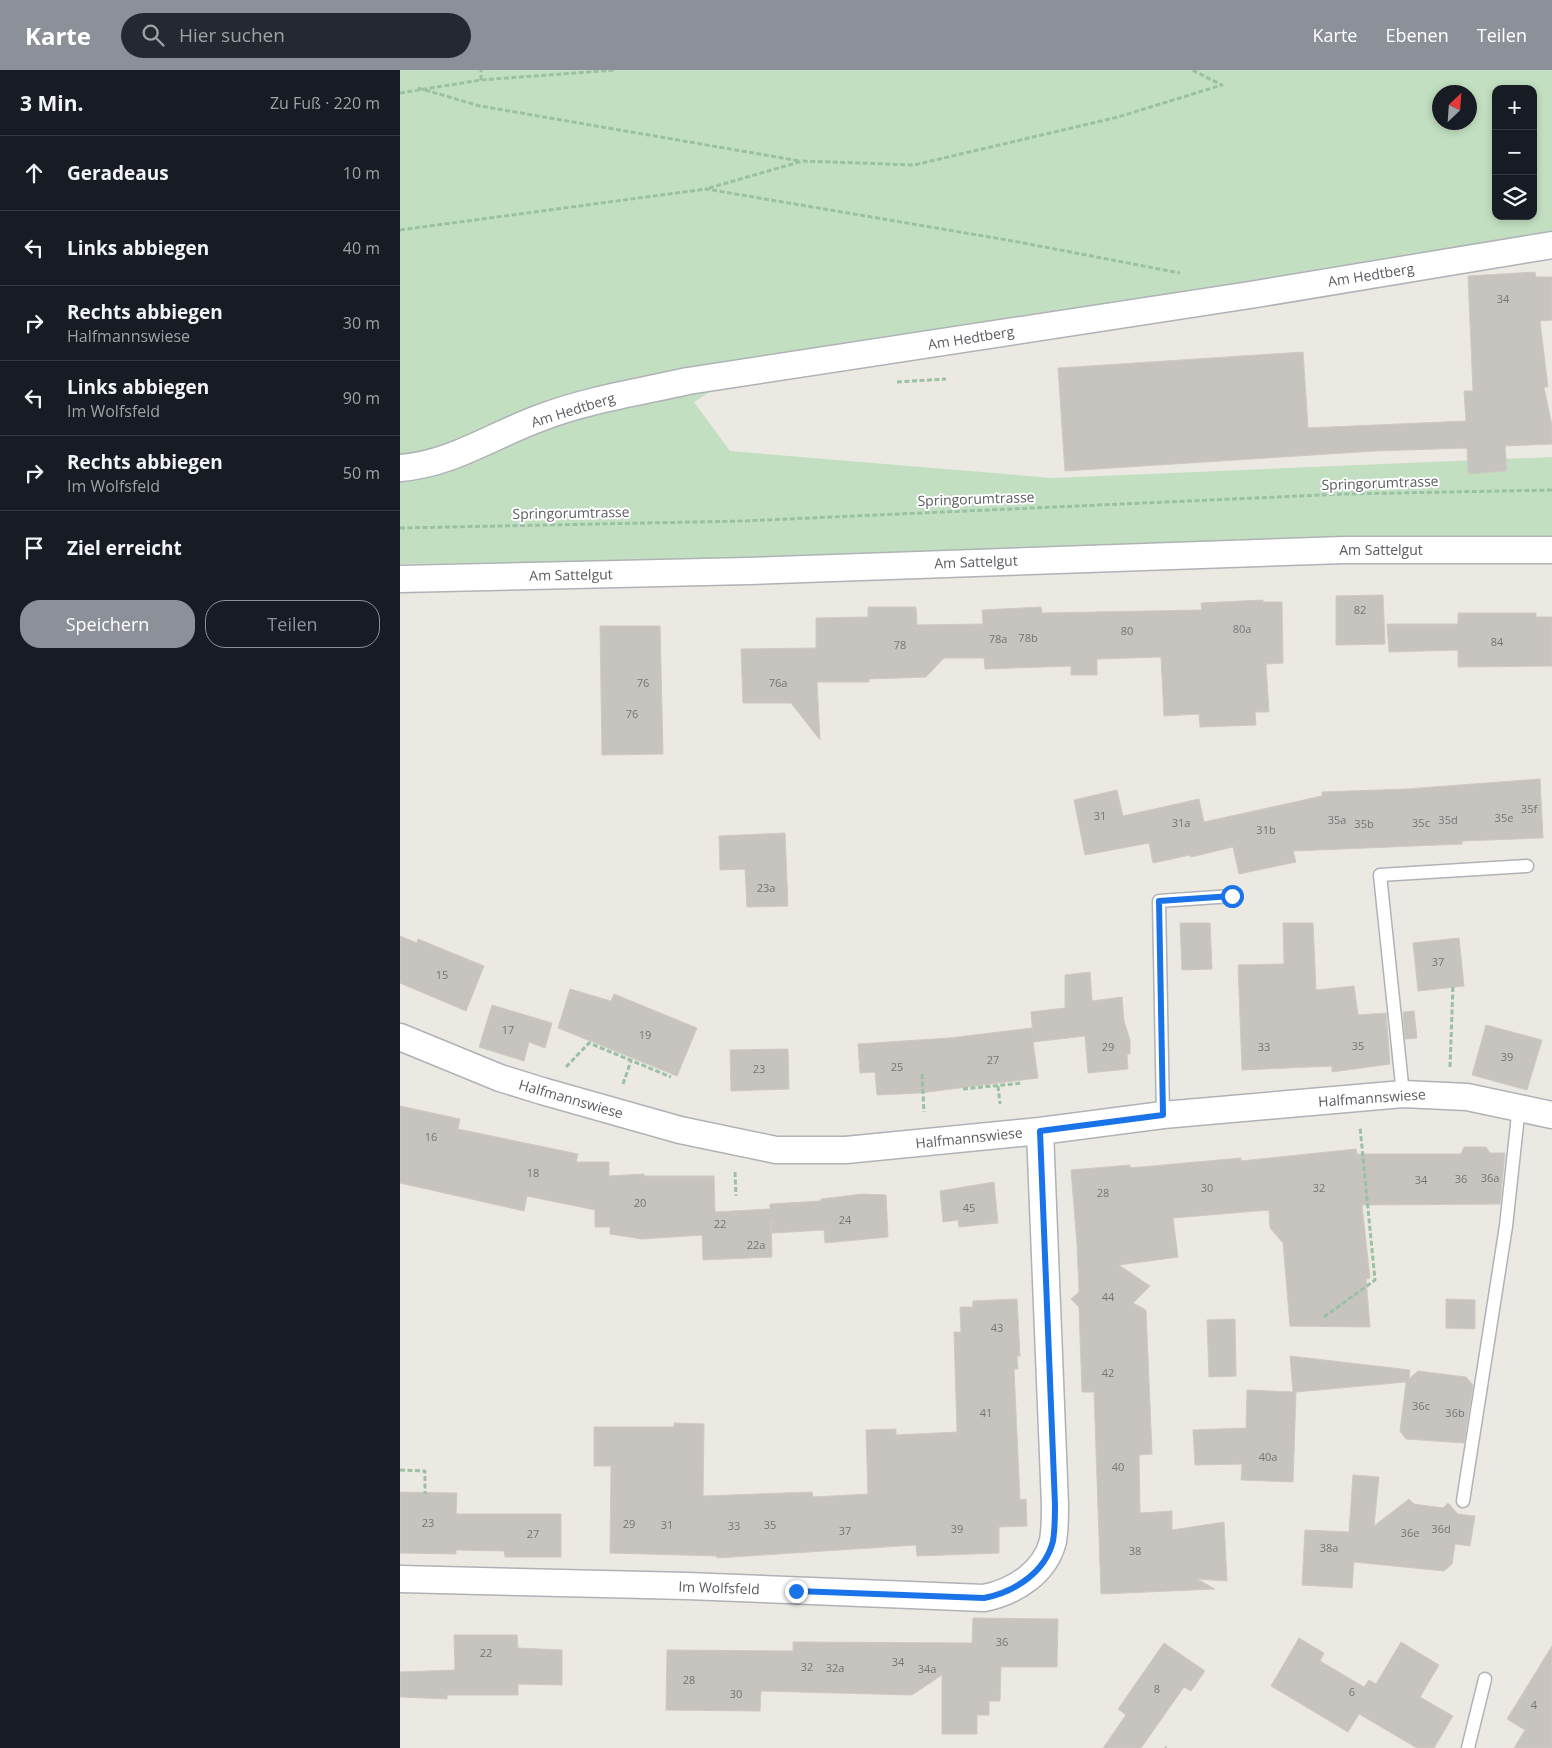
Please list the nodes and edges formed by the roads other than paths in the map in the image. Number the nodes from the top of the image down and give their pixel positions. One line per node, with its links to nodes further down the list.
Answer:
1 (1552, 245): 2 (street, Am Hedtberg)
2 (400, 468)
3 (1552, 550): 4 (street, Am Sattelgut)
4 (400, 579)
5 (1527, 866): 8 (lane)
6 (1232, 896): 10 (lane)
7 (400, 1037): 12 (street, Halfmannswiese)
8 (1403, 1094): 9 (street, Halfmannswiese); 10 (street, Halfmannswiese)
9 (1519, 1106): 11 (street, Halfmannswiese); 13 (lane)
10 (1163, 1115): 12 (street, Halfmannswiese)
11 (1552, 1115)
12 (1040, 1131): 14 (street, Im Wolfsfeld)
13 (1463, 1501)
14 (400, 1579)
15 (1485, 1679): 16 (lane)
16 (1468, 1748)

